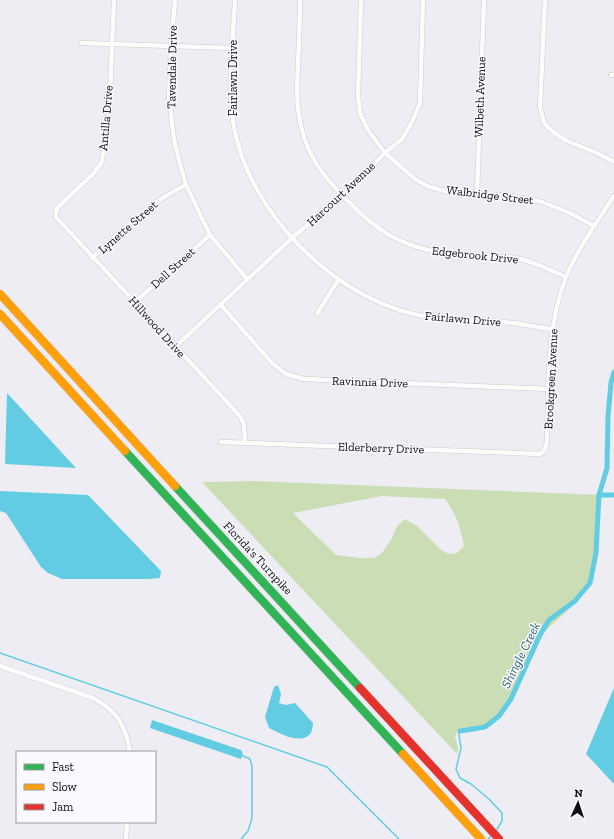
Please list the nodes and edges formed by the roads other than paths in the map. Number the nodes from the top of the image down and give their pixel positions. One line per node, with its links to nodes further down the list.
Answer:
1 (114, 0): 10 (street, Antilla Drive)
2 (175, 0): 11 (street, Tavendale Drive)
3 (234, 0): 12 (street, Fairlawn Drive)
4 (300, 0): 17 (street, Edgebrook Drive)
5 (361, 0): 13 (street, Walbridge Street)
6 (423, 0): 13 (street, Harcourt Avenue)
7 (484, 0): 16 (street, Wilbeth Avenue)
8 (545, 0): 14 (street)
9 (82, 43): 10 (street)
10 (111, 44): 11 (street); 19 (street, Antilla Drive)
11 (171, 46): 12 (street); 15 (street, Tavendale Drive)
12 (232, 48): 22 (street, Fairlawn Drive)
13 (385, 153): 16 (street, Walbridge Street); 17 (street, Harcourt Avenue)
14 (614, 162)
15 (186, 185): 21 (street, Tavendale Drive); 23 (street, Lynette Street)
16 (477, 194): 20 (street, Walbridge Street)
17 (342, 195): 22 (street, Harcourt Avenue); 24 (street, Edgebrook Drive)
18 (614, 196): 20 (street, Brookgreen Avenue)
19 (56, 217): 23 (street, Hillwood Drive)
20 (594, 226): 24 (street, Brookgreen Avenue)
21 (210, 234): 25 (street, Tavendale Drive); 28 (street, Dell Street)
22 (292, 238): 25 (street, Harcourt Avenue); 26 (street, Fairlawn Drive)
23 (92, 258): 28 (street, Hillwood Drive)
24 (566, 277): 32 (street, Brookgreen Avenue)
25 (248, 280): 29 (street, Harcourt Avenue)
26 (338, 280): 31 (street); 32 (street, Fairlawn Drive)
27 (0, 294): 43 (highway, Florida's Turnpike)
28 (135, 302): 33 (street, Hillwood Drive)
29 (221, 305): 33 (street, Harcourt Avenue); 34 (street, Ravinnia Drive)
30 (0, 314): 42 (highway, Florida's Turnpike)
31 (317, 314)
32 (552, 329): 34 (street, Brookgreen Avenue)
33 (176, 347): 36 (street, Hillwood Drive)
34 (549, 389): 37 (street, Brookgreen Avenue)
35 (221, 442): 36 (street, Elderberry Drive)
36 (245, 442): 37 (street, Elderberry Drive)
37 (540, 454)
38 (0, 666): 39 (street)
39 (130, 751)
40 (127, 823): 41 (street)
41 (126, 839)
42 (481, 839)
43 (499, 839)

